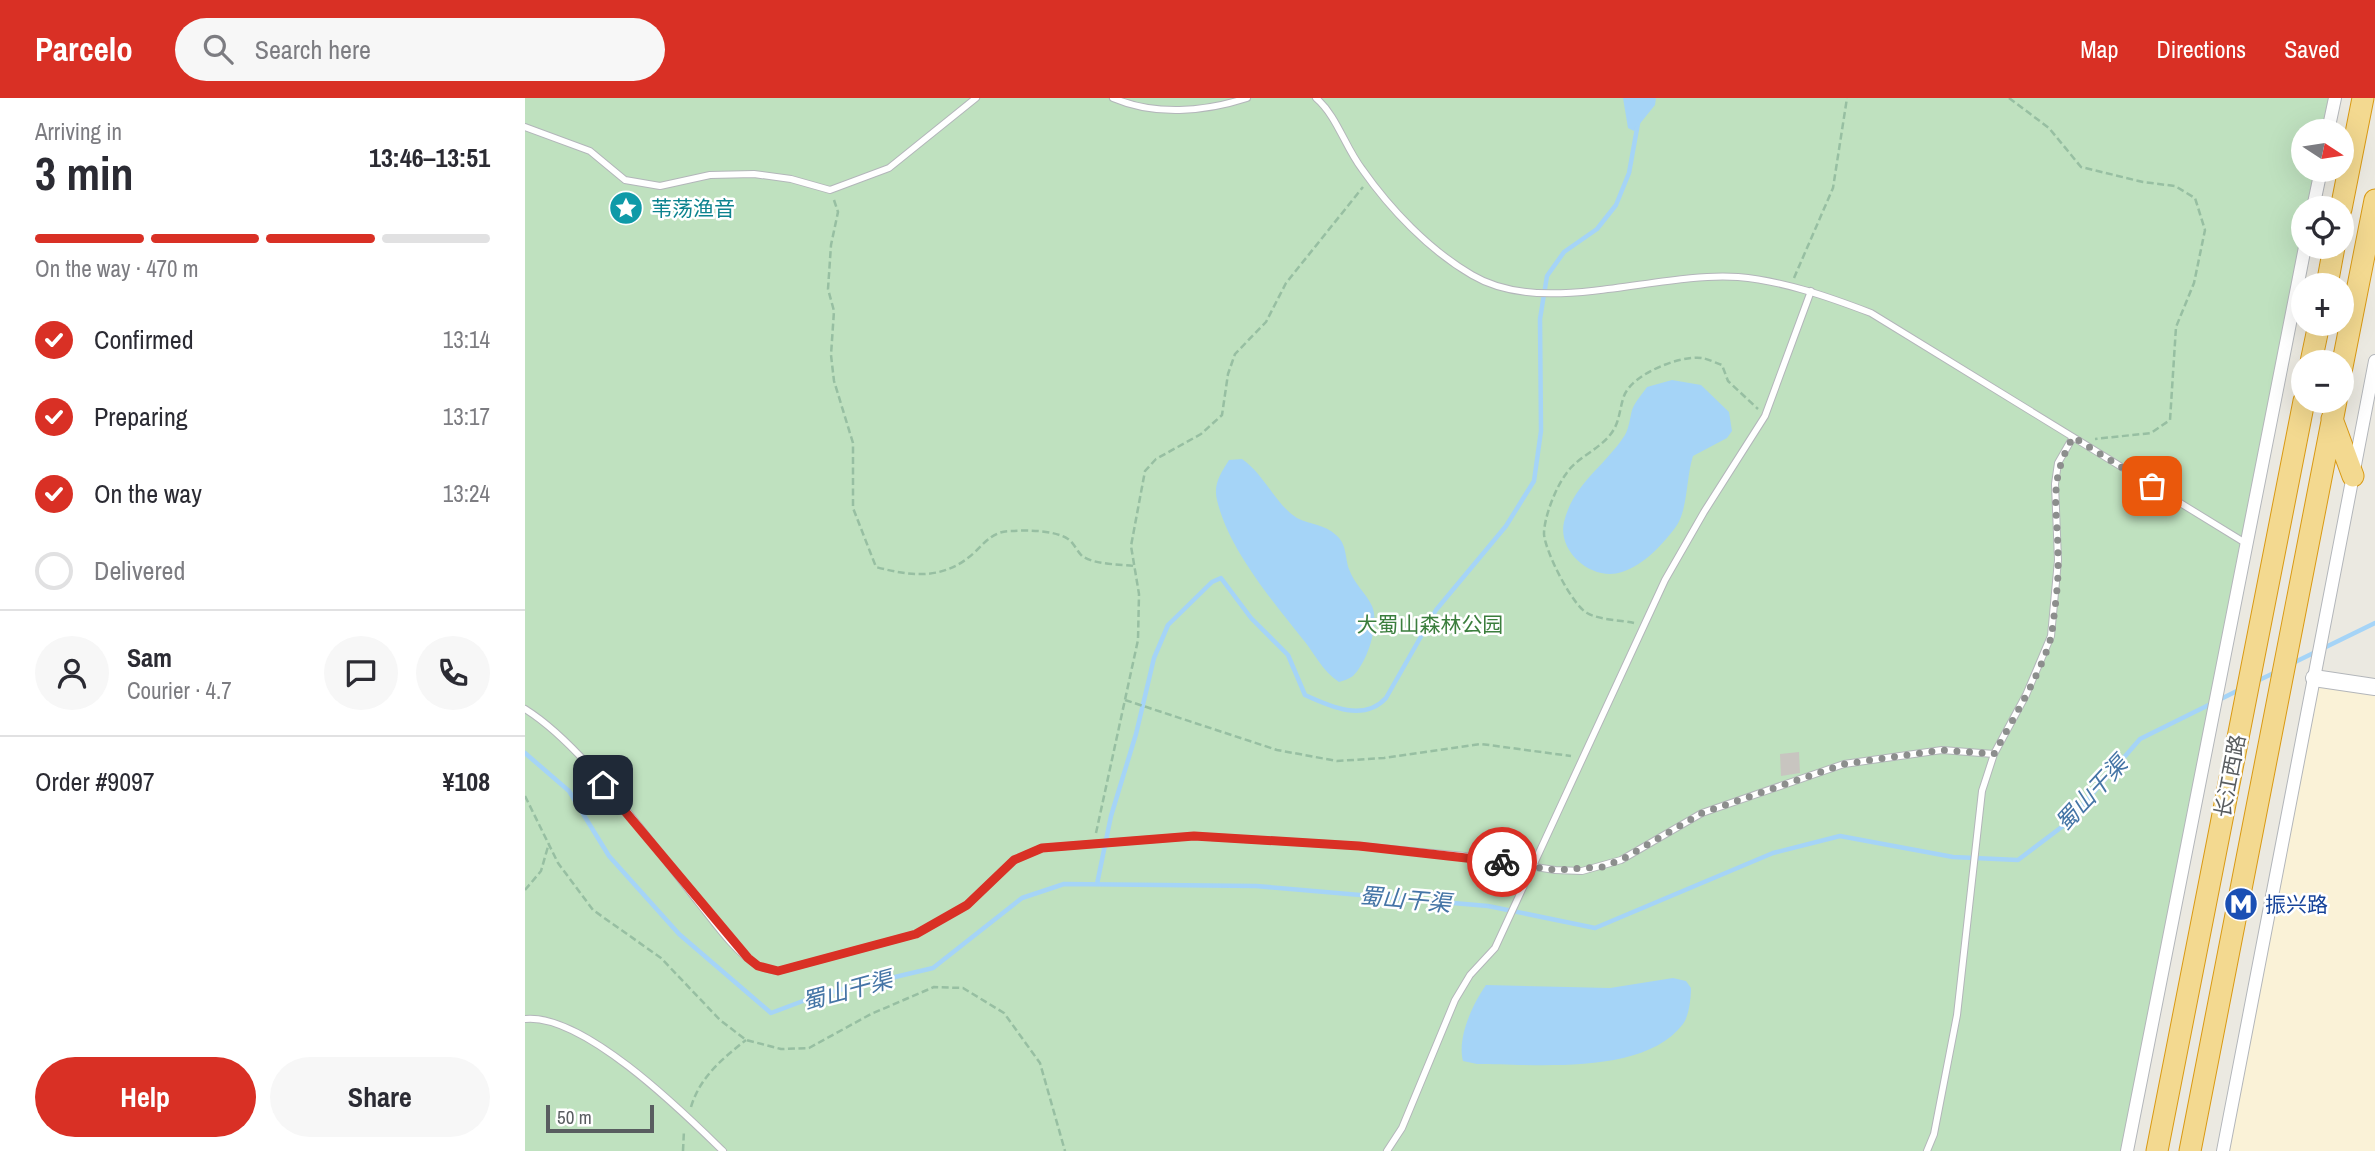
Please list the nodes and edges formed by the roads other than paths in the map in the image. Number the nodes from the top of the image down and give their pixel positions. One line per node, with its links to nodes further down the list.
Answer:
1 (976, 98): 8 (lane)
2 (1113, 98): 3 (lane)
3 (1247, 98)
4 (1316, 98): 12 (lane)
5 (2335, 98): 7 (street)
6 (2363, 98): 9 (highway)
7 (2331, 119)
8 (525, 127)
9 (2344, 196)
10 (2375, 200): 13 (highway)
11 (2303, 259): 20 (street)
12 (1811, 291): 18 (lane); 25 (lane)
13 (2345, 350)
14 (2375, 361): 19 (street)
15 (2302, 413): 31 (highway, 长江西路)
16 (2333, 413): 32 (highway, 长江西路)
17 (2335, 413): 19 (highway)
18 (2073, 437): 20 (lane); 24 (lane)
19 (2353, 476): 21 (street)
20 (2247, 544): 30 (street)
21 (2314, 678): 22 (main road); 33 (street)
22 (2375, 687)
23 (525, 709): 25 (lane)
24 (1994, 754): 25 (lane); 29 (lane)
25 (1530, 868): 28 (lane)
26 (525, 1019): 27 (lane)
27 (723, 1151)
28 (1387, 1151)
29 (1927, 1151)
30 (2127, 1151)
31 (2157, 1151)
32 (2190, 1151)
33 (2223, 1151)

